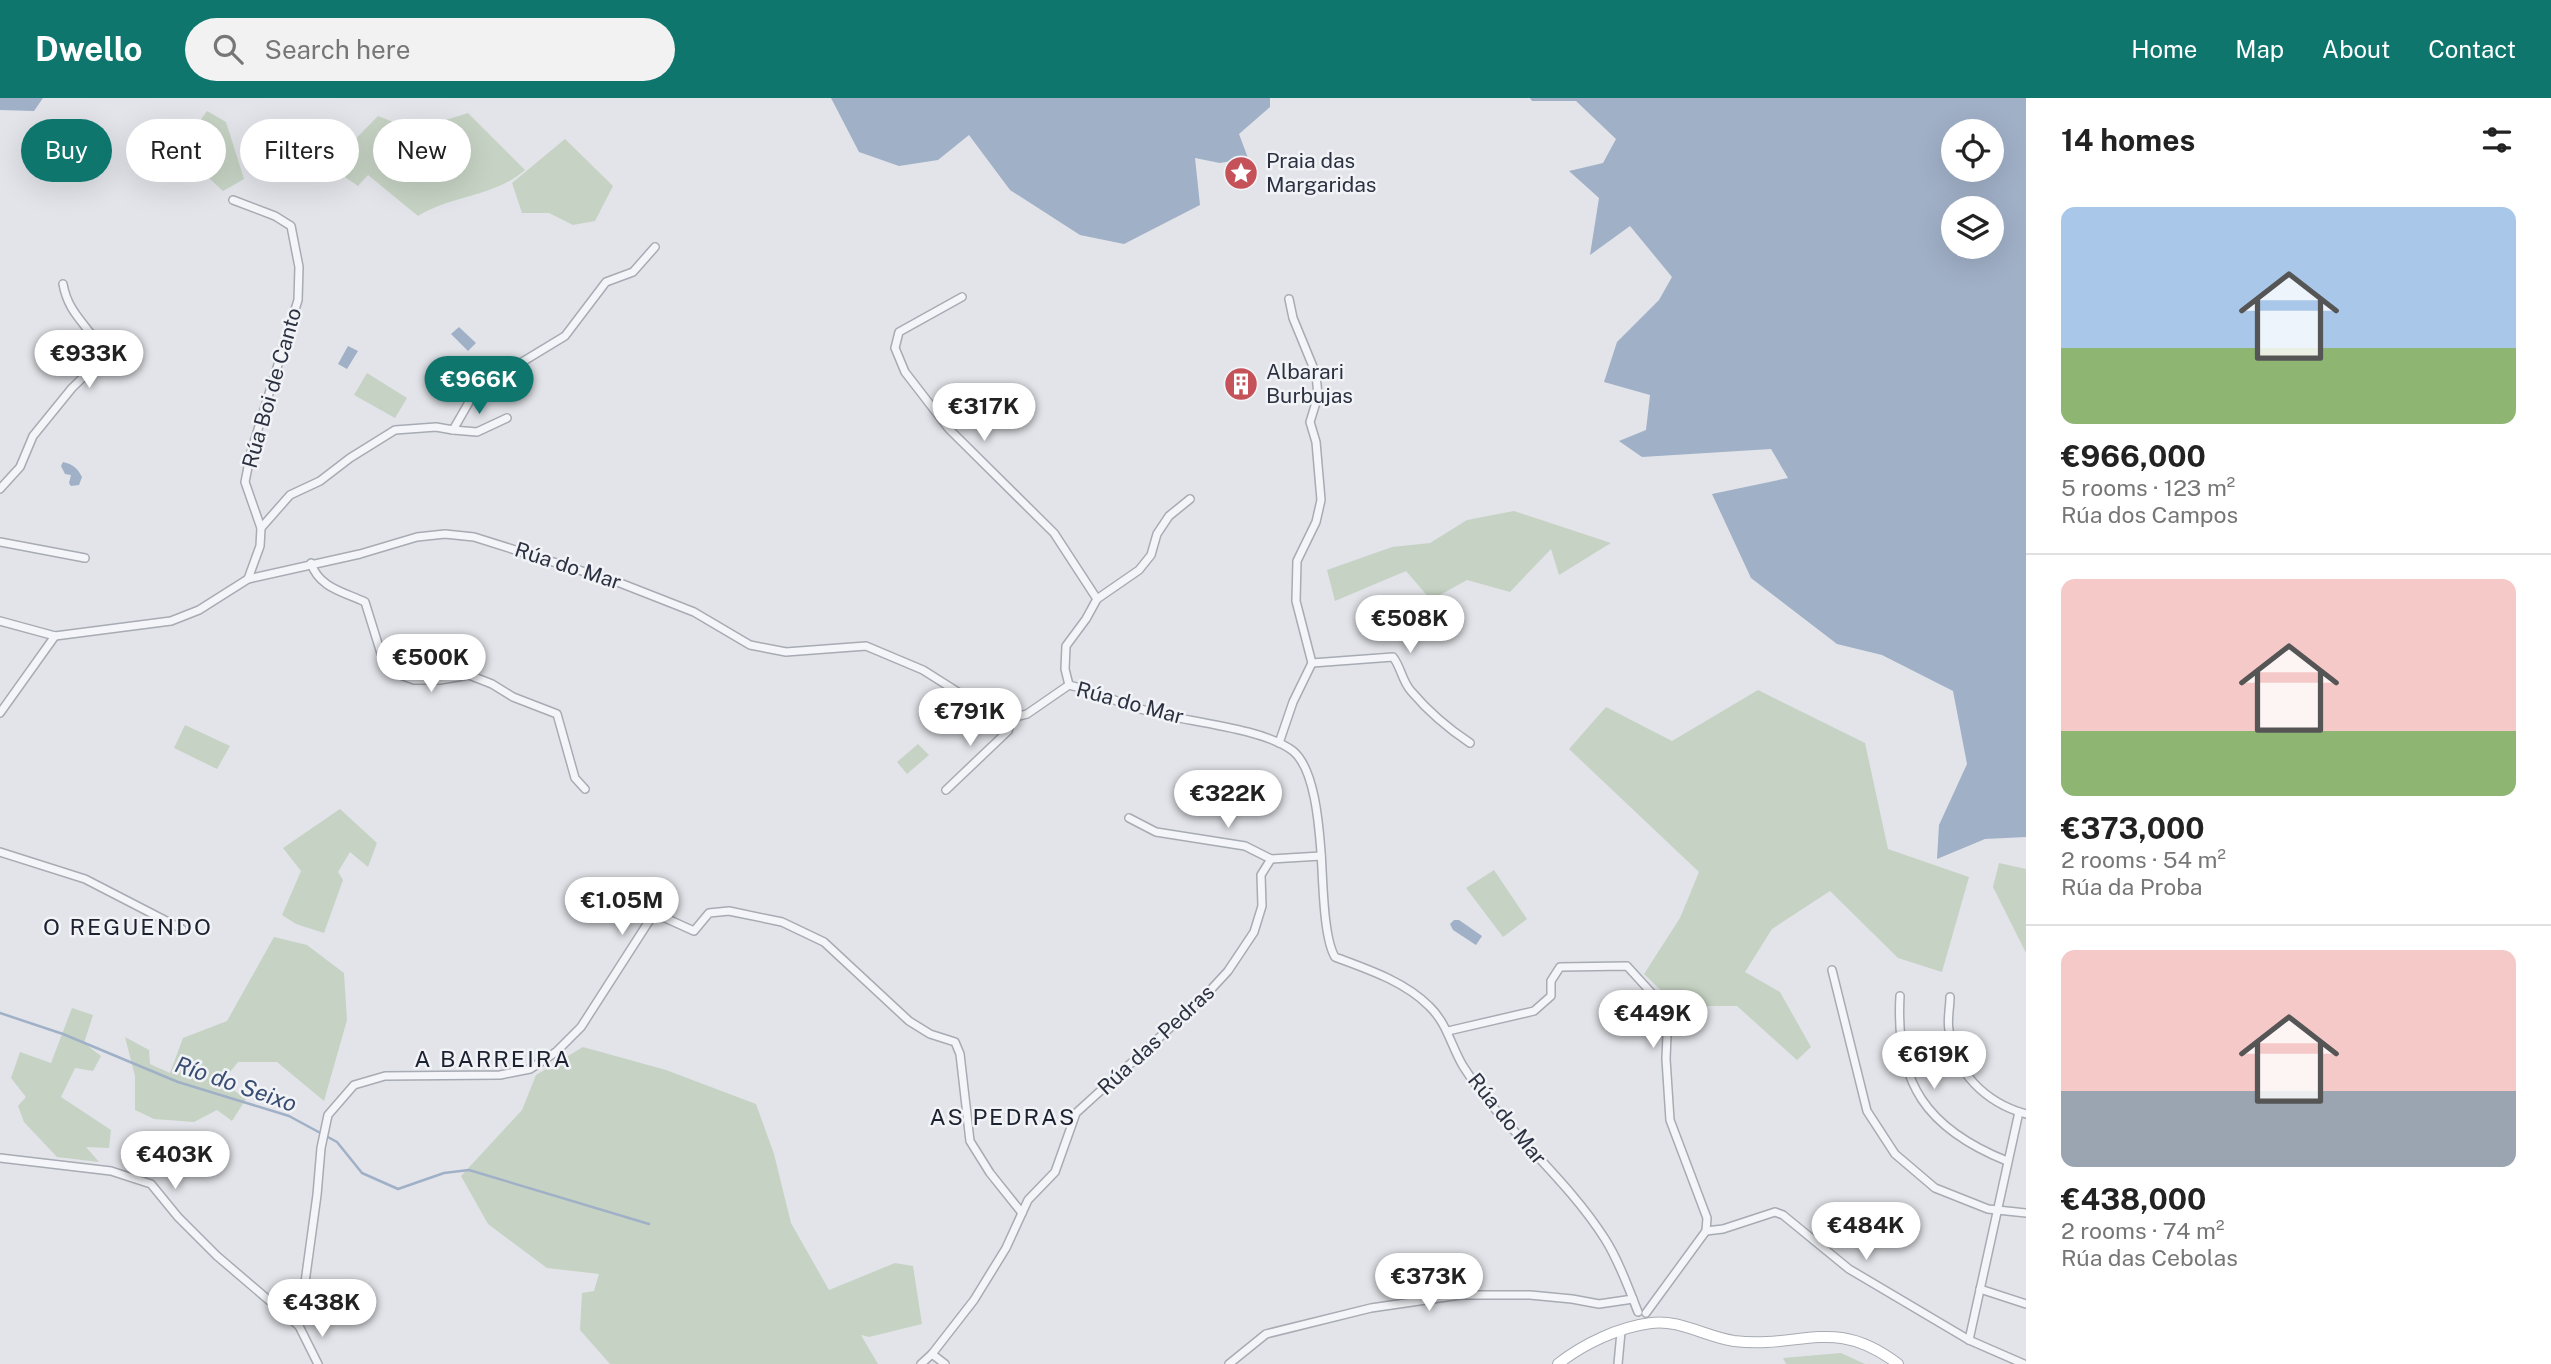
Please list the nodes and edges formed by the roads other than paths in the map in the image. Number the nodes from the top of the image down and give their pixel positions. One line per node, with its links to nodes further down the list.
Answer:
1 (233, 200): 10 (street, Rúa Boi de Canto)
2 (655, 247): 7 (street)
3 (63, 284): 8 (street)
4 (962, 297): 15 (street)
5 (1289, 299): 18 (street)
6 (507, 418): 7 (street)
7 (453, 430): 10 (street)
8 (0, 489)
9 (1191, 499): 15 (street)
10 (261, 528): 14 (street)
11 (0, 542): 12 (street)
12 (85, 558)
13 (311, 563): 14 (street, Rúa do Mar); 21 (street, Rúa do Mar); 24 (street)
14 (248, 579): 17 (street, Rúa do Mar)
15 (1097, 598): 19 (street)
16 (0, 621): 17 (street, Rúa do Mar)
17 (55, 636): 20 (street)
18 (1312, 663): 22 (street); 23 (street)
19 (1069, 685): 21 (street, Rúa do Mar); 22 (street, Rúa do Mar)
20 (0, 713)
21 (1012, 718): 25 (street)
22 (1279, 743): 28 (street, Rúa do Mar)
23 (1470, 743)
24 (584, 789)
25 (946, 790)
26 (1129, 818): 29 (street)
27 (0, 852): 30 (street)
28 (1321, 856): 29 (street); 34 (street, Rúa do Mar)
29 (1271, 859): 39 (street, Rúa das Pedras)
30 (182, 929)
31 (1832, 970): 38 (street)
32 (1900, 996): 37 (street)
33 (1950, 997): 35 (street)
34 (1448, 1031): 41 (street); 43 (street, Rúa do Mar)
35 (2022, 1113): 37 (street)
36 (0, 1158): 46 (street)
37 (2007, 1161): 38 (street)
38 (1997, 1210): 40 (street); 42 (street)
39 (1022, 1213): 46 (street); 50 (street, Rúa das Pedras)
40 (2026, 1213)
41 (1706, 1231): 45 (street); 49 (street)
42 (1980, 1289): 44 (street); 49 (street)
43 (1633, 1299): 45 (street, Rúa do Mar); 54 (street)
44 (2026, 1304)
45 (1645, 1316): 47 (main road); 47 (street); 57 (main road)
46 (299, 1326): 51 (street)
47 (1635, 1327): 48 (main road)
48 (1621, 1332): 55 (main road); 56 (street)
49 (1969, 1340): 58 (street)
50 (932, 1354): 52 (street, Rúa das Pedras); 53 (street)
51 (318, 1364)
52 (921, 1364)
53 (945, 1364)
54 (1229, 1364)
55 (1558, 1364)
56 (1618, 1364)
57 (1898, 1364)
58 (2024, 1364)

